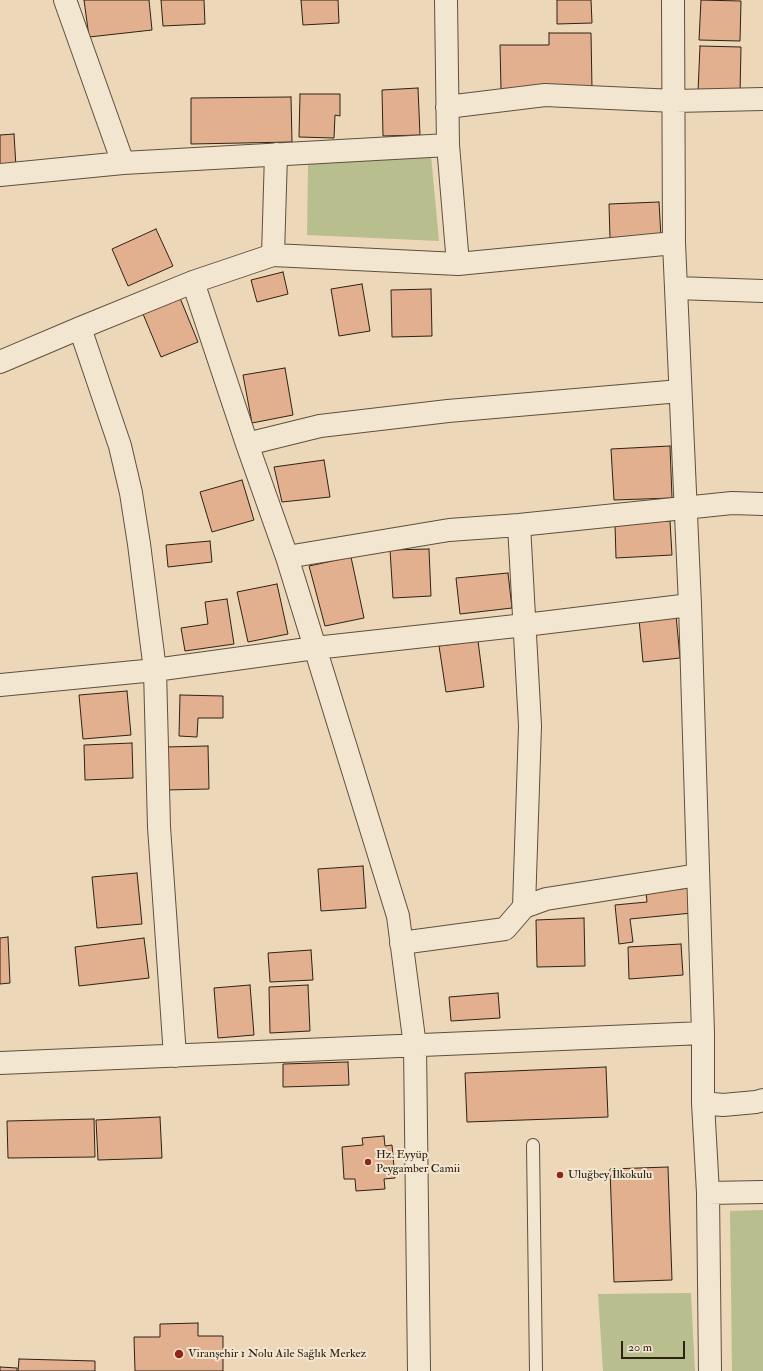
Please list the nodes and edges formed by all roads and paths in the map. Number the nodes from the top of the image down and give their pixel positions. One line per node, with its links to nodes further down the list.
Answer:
1 (66, 0): 9 (street)
2 (446, 0): 6 (street)
3 (674, 0): 5 (street)
4 (763, 99): 5 (street)
5 (675, 101): 6 (street); 11 (street)
6 (447, 107): 7 (street)
7 (448, 145): 8 (street); 13 (street)
8 (276, 154): 9 (street); 12 (street)
9 (123, 163): 10 (street)
10 (0, 175)
11 (674, 243): 13 (street); 15 (street)
12 (273, 255): 13 (street); 14 (street)
13 (458, 264)
14 (193, 282): 17 (street); 20 (street)
15 (676, 288): 16 (street); 19 (street)
16 (763, 291)
17 (80, 328): 18 (street); 28 (street)
18 (0, 362)
19 (680, 391): 20 (street); 22 (street)
20 (247, 444): 24 (street)
21 (763, 504): 22 (street)
22 (686, 507): 23 (street); 25 (street)
23 (519, 525): 24 (street); 26 (street)
24 (287, 557): 27 (street)
25 (690, 605): 26 (street); 30 (street)
26 (525, 625): 27 (street); 31 (street)
27 (315, 648): 28 (street); 32 (street)
28 (155, 670): 29 (street); 35 (street)
29 (0, 685)
30 (698, 875): 31 (street); 33 (street)
31 (524, 907): 32 (street)
32 (401, 943): 34 (street)
33 (703, 1033): 34 (street); 38 (street)
34 (415, 1046): 35 (street); 42 (street)
35 (175, 1056): 36 (street)
36 (0, 1063)
37 (763, 1100): 38 (street)
38 (703, 1103): 41 (street)
39 (533, 1145): 43 (lane)
40 (763, 1192): 41 (street)
41 (708, 1193): 44 (street)
42 (419, 1371)
43 (536, 1371)
44 (710, 1371)

